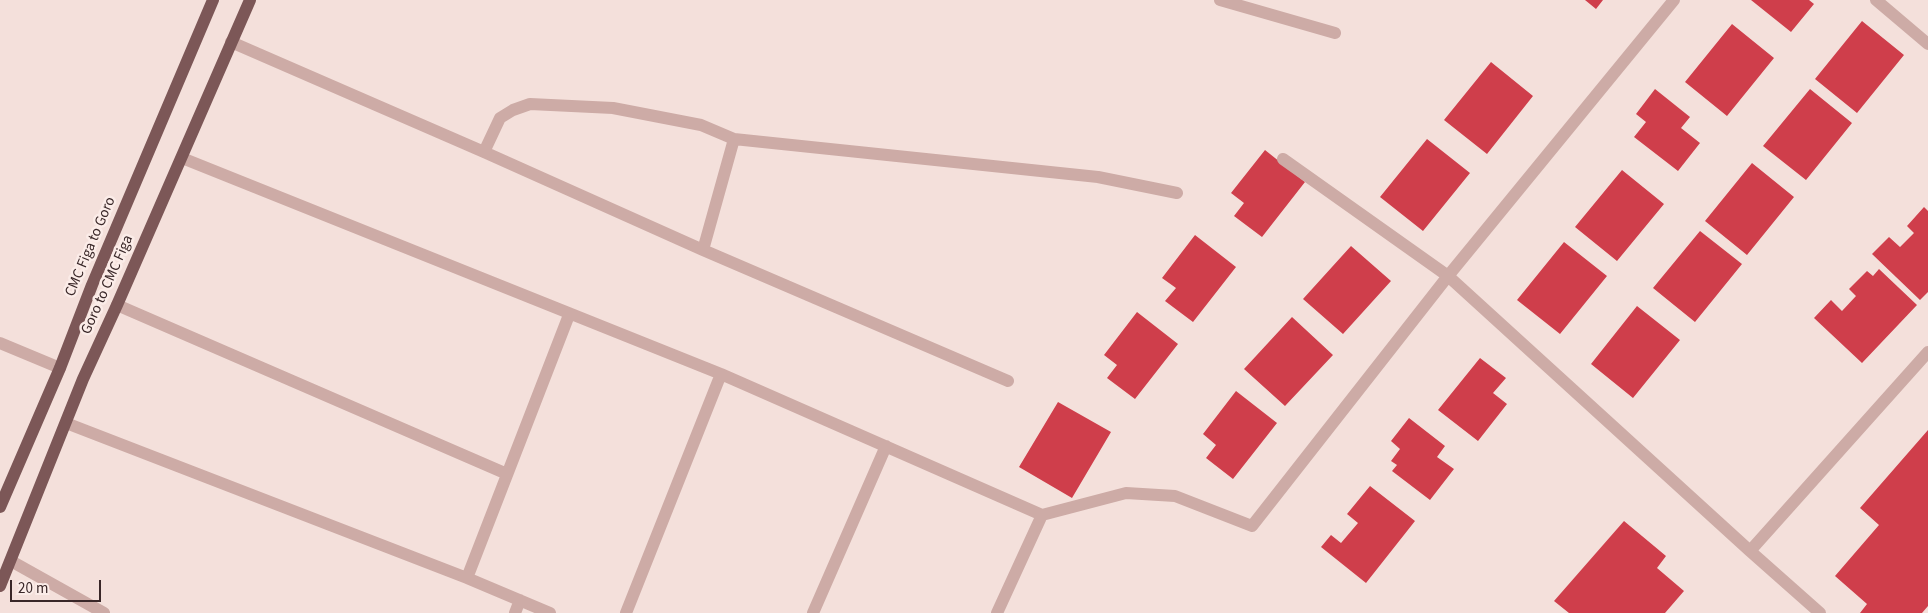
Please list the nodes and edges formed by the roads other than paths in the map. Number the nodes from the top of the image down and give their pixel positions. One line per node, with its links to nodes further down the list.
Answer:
1 (213, 0): 20 (main road, CMC Figa to Goro)
2 (250, 0): 7 (main road, Goro to CMC Figa)
3 (1220, 0): 6 (street)
4 (1674, 0): 15 (street)
5 (1876, 0): 8 (street)
6 (1334, 33)
7 (232, 42): 10 (street); 11 (main road, Goro to CMC Figa)
8 (1928, 44)
9 (734, 139): 10 (street); 13 (street); 14 (street)
10 (484, 152): 14 (street)
11 (182, 158): 16 (main road, Goro to CMC Figa); 17 (street)
12 (1283, 159): 15 (street)
13 (1176, 193)
14 (703, 250): 22 (street)
15 (1448, 276): 27 (street); 28 (street)
16 (117, 305): 23 (main road, Goro to CMC Figa); 25 (street)
17 (569, 314): 21 (street); 25 (street)
18 (0, 343): 20 (street)
19 (1928, 352): 28 (street)
20 (60, 368): 26 (main road, CMC Figa to Goro)
21 (721, 374): 24 (street); 36 (street)
22 (1008, 381)
23 (66, 423): 29 (main road, Goro to CMC Figa); 30 (street)
24 (886, 446): 27 (street); 37 (street)
25 (507, 474): 30 (street)
26 (0, 507)
27 (1042, 516): 38 (street)
28 (1750, 551): 39 (street)
29 (10, 561): 31 (main road, Goro to CMC Figa); 33 (street)
30 (467, 578): 32 (street)
31 (0, 586)
32 (520, 600): 34 (street); 35 (street)
33 (104, 613)
34 (515, 613)
35 (550, 613)
36 (626, 613)
37 (813, 613)
38 (996, 613)
39 (1820, 613)

